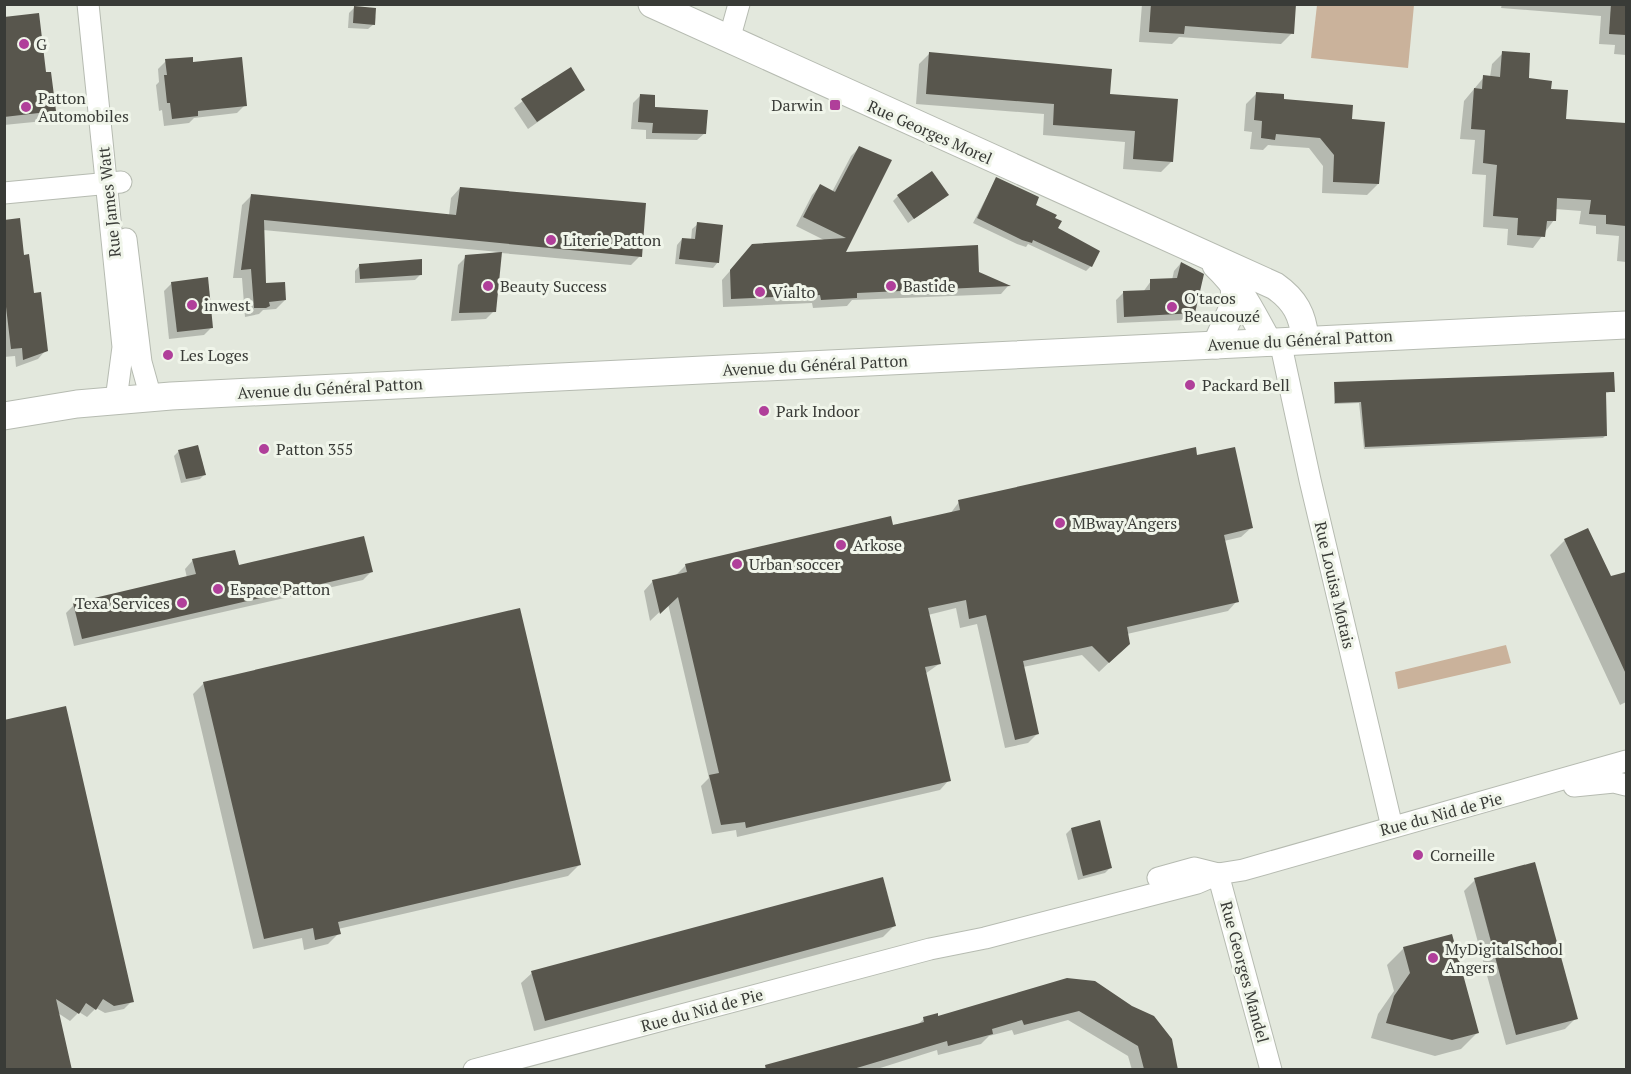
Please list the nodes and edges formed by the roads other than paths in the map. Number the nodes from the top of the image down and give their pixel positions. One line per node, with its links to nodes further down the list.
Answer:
1 (88, 4): 6 (street, Rue James Watt)
2 (103, 4): 6 (street, Rue James Watt)
3 (652, 4): 5 (street, Rue Georges Morel)
4 (740, 4): 5 (street)
5 (729, 40): 8 (street, Rue Georges Morel)
6 (114, 183): 7 (street); 15 (street, Rue James Watt); 16 (street, Rue James Watt)
7 (4, 193)
8 (1209, 258): 9 (street, Rue Georges Morel); 10 (street, Rue Georges Morel)
9 (1234, 282): 11 (street, Rue Georges Morel); 14 (street)
10 (1275, 286): 11 (street); 13 (street, Rue Georges Morel)
11 (1250, 305): 13 (street, Rue Georges Morel)
12 (1626, 325): 13 (street, Avenue du Général Patton)
13 (1285, 341): 14 (street, Avenue du Général Patton); 21 (street, Rue Louisa Motais)
14 (1216, 345): 15 (street, Avenue du Général Patton)
15 (151, 398): 16 (street, Avenue du Général Patton)
16 (116, 400): 17 (street, Avenue du Général Patton)
17 (4, 416)
18 (1626, 761): 20 (street, Rue du Nid de Pie)
19 (1626, 785): 20 (street, Rue du Nid de Pie)
20 (1531, 790): 21 (street, Rue du Nid de Pie)
21 (1392, 827): 22 (street, Rue du Nid de Pie)
22 (1218, 874): 23 (street, Rue du Nid de Pie); 24 (street, Rue Georges Mandel)
23 (474, 1070)
24 (1271, 1070)

